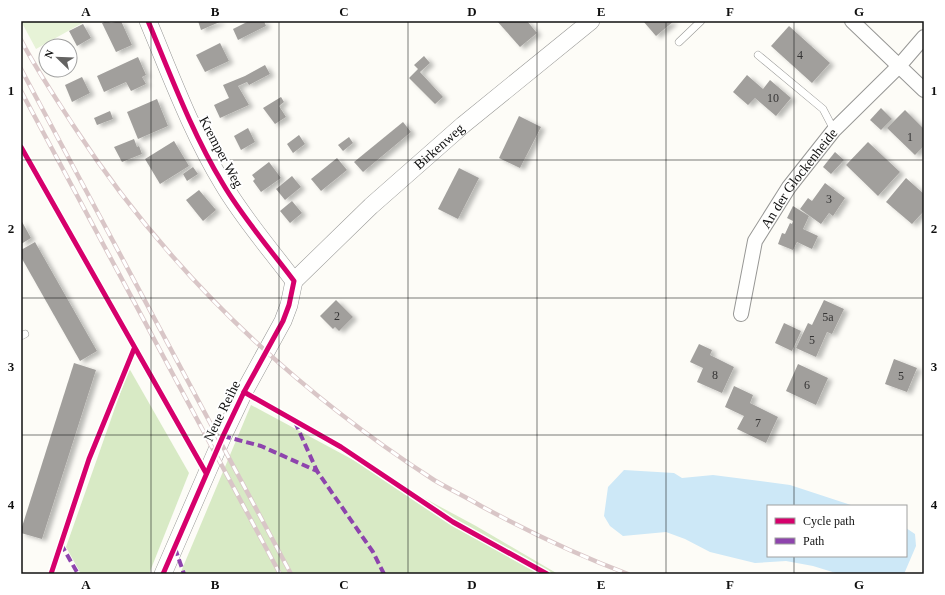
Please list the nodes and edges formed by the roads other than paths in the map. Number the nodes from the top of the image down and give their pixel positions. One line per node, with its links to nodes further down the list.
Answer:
1 (148, 21): 11 (street, Kremper Weg)
2 (701, 21): 6 (lane)
3 (852, 21): 8 (street)
4 (583, 23): 11 (street, Birkenweg)
5 (924, 37): 8 (street, An der Glockenheide)
6 (679, 42)
7 (758, 55): 10 (lane)
8 (898, 66): 9 (street); 10 (street, An der Glockenheide)
9 (924, 90)
10 (834, 130): 12 (street, An der Glockenheide)
11 (294, 281): 13 (street, Neue Reihe)
12 (741, 314)
13 (163, 574)

